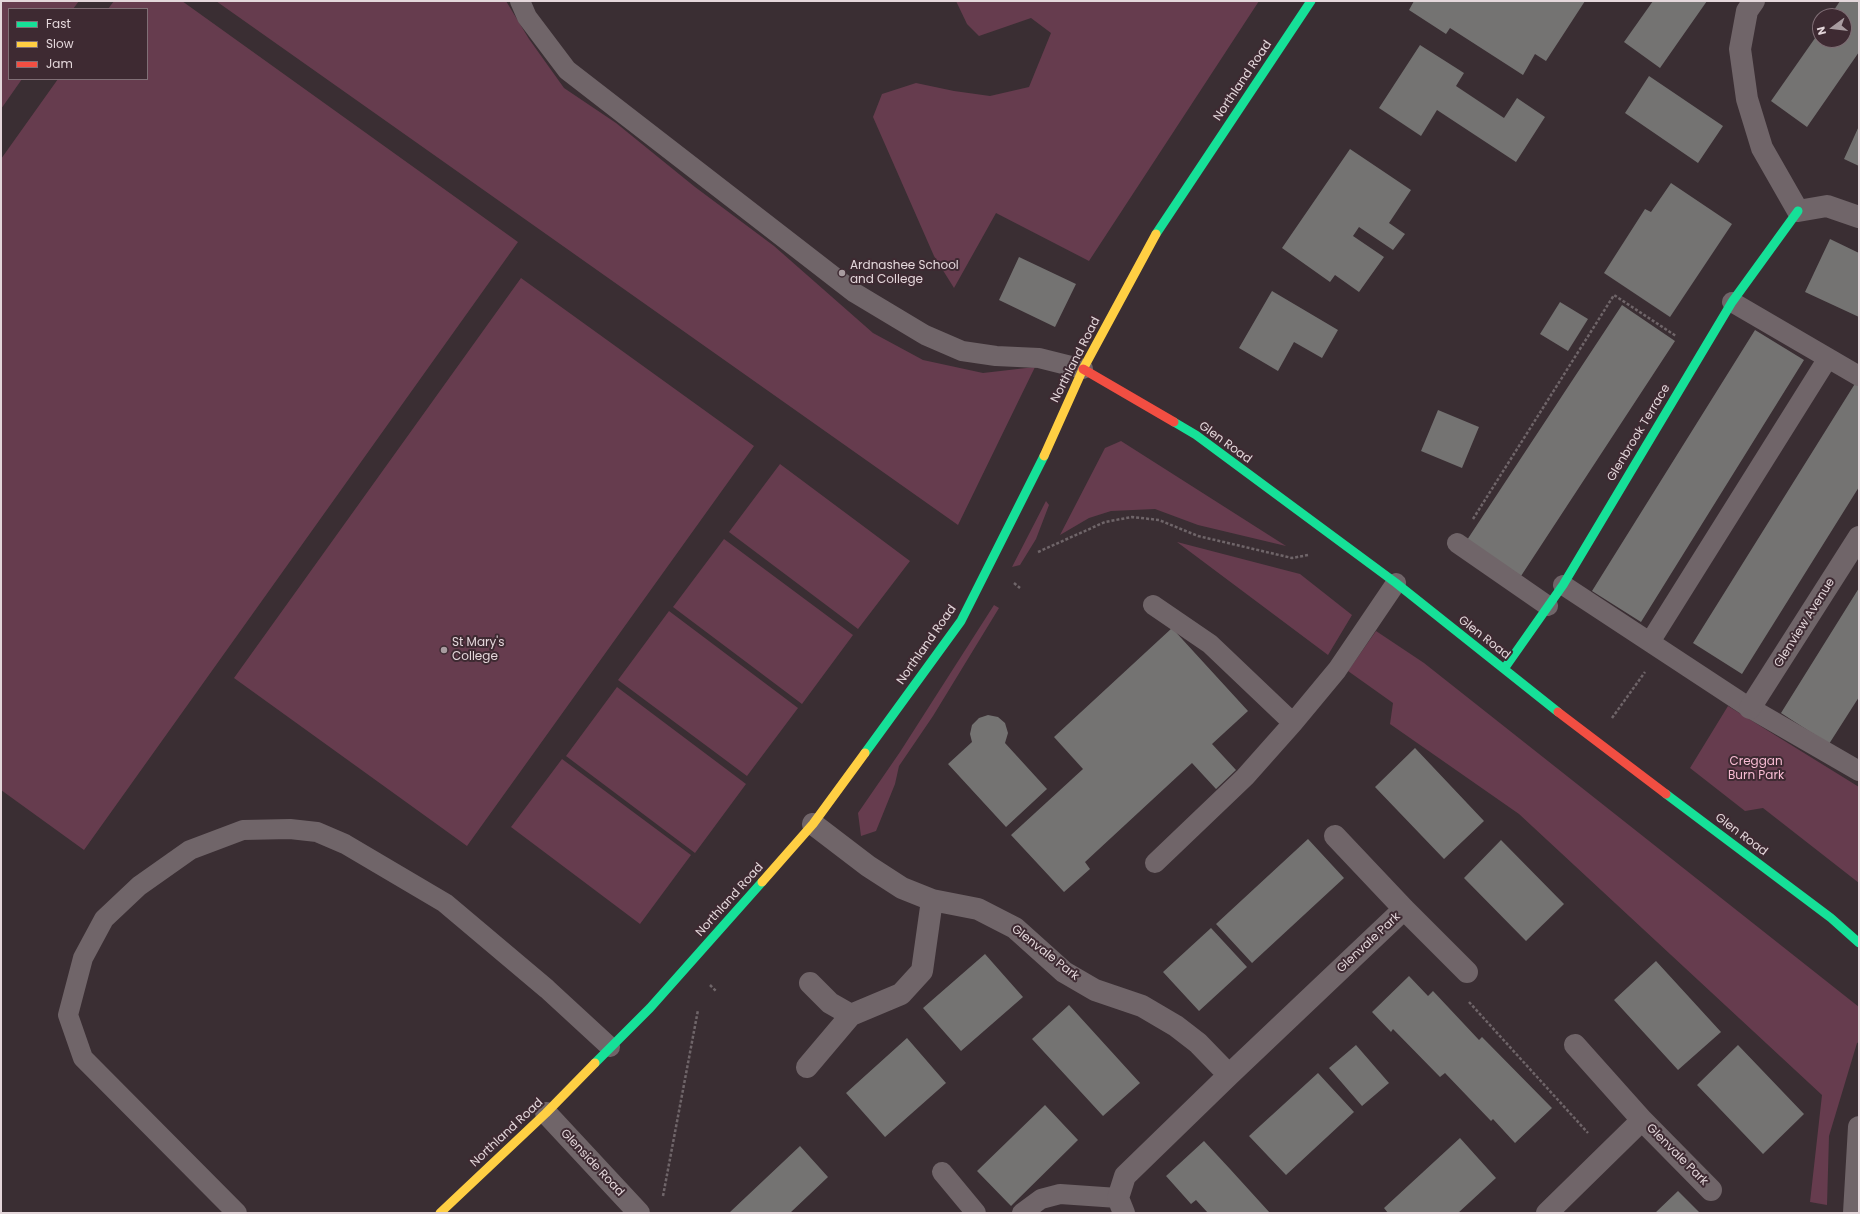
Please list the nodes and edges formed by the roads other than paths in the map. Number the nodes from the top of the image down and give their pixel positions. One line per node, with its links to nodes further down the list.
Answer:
1 (520, 1): 8 (lane)
2 (1311, 1): 8 (street, Northland Road)
3 (1754, 1): 4 (street)
4 (1798, 211): 5 (street); 6 (street, Glenbrook Terrace)
5 (1859, 217)
6 (1732, 302): 7 (lane); 13 (street, Glenbrook Terrace)
7 (1828, 358): 9 (lane); 16 (lane)
8 (1083, 369): 12 (street, Glen Road); 21 (street, Northland Road)
9 (1859, 376)
10 (1859, 537): 18 (street, Glenview Avenue)
11 (1457, 543): 15 (lane)
12 (1396, 583): 17 (street, Glen Road); 19 (lane)
13 (1563, 585): 15 (street, Glenbrook Terrace); 16 (lane)
14 (1153, 604): 19 (lane)
15 (1548, 606): 17 (street, Glenbrook Terrace)
16 (1650, 642): 18 (lane)
17 (1504, 669): 26 (street, Glen Road)
18 (1750, 708): 20 (lane)
19 (1293, 723): 23 (lane)
20 (1859, 770)
21 (813, 824): 24 (street, Glenvale Park); 31 (street, Northland Road)
22 (1335, 836): 25 (street, Glenvale Park)
23 (1155, 863)
24 (932, 900): 29 (street); 33 (street, Glenvale Park)
25 (1404, 909): 27 (street, Glenvale Park); 33 (street, Glenvale Park)
26 (1859, 943)
27 (1466, 972)
28 (810, 982): 29 (street)
29 (851, 1015): 32 (street)
30 (1575, 1045): 35 (street, Glenvale Park)
31 (610, 1047): 34 (street, Northland Road); 40 (lane)
32 (807, 1067)
33 (1229, 1075): 39 (street, Glenvale Park)
34 (546, 1114): 41 (street, Northland Road); 42 (street, Glenside Road)
35 (1642, 1120): 38 (street, Glenvale Park); 45 (street, Glenvale Park)
36 (1859, 1127): 46 (street)
37 (942, 1172): 43 (lane)
38 (1711, 1190)
39 (1121, 1205): 44 (lane)
40 (238, 1213)
41 (440, 1213)
42 (639, 1213)
43 (976, 1213)
44 (1022, 1213)
45 (1547, 1213)
46 (1854, 1213)

